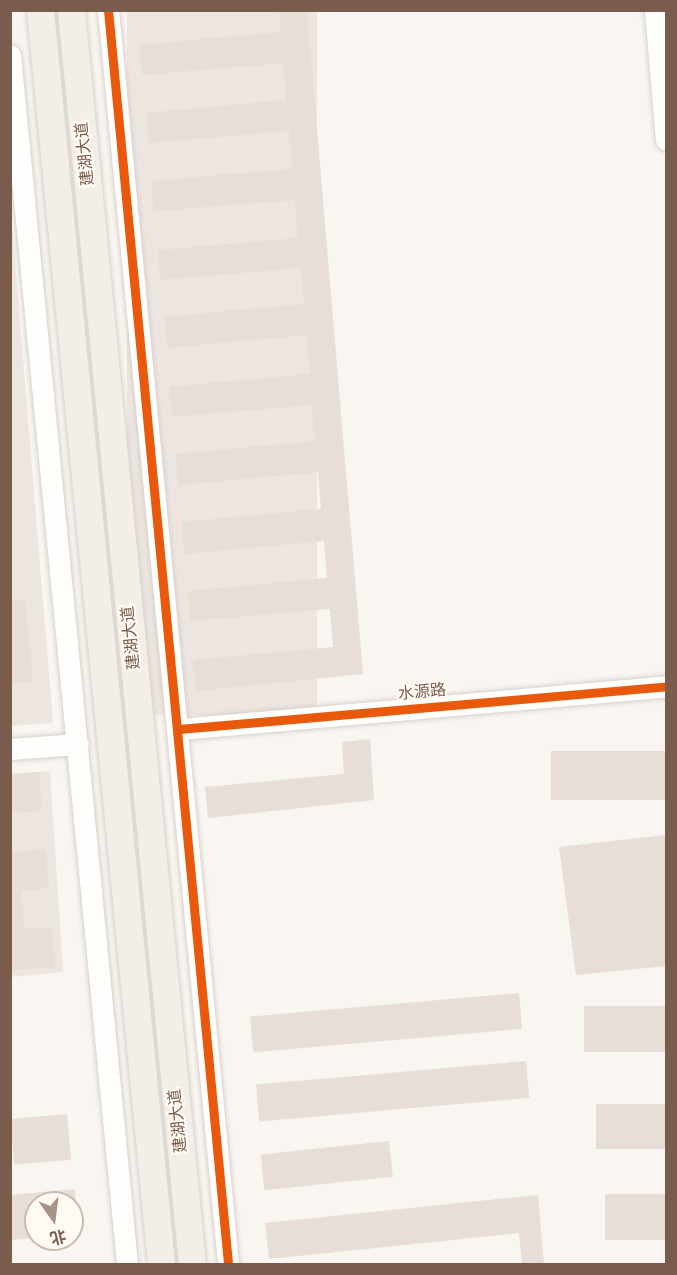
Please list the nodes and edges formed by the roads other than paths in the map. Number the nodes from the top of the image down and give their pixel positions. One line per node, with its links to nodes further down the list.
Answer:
1 (40, 10): 12 (main road, 建湖大道)
2 (71, 10): 13 (main road, 建湖大道)
3 (108, 10): 8 (street)
4 (655, 10): 6 (street)
5 (10, 55): 9 (street)
6 (666, 140)
7 (666, 686): 8 (street, 水源路)
8 (179, 729): 14 (street)
9 (78, 744): 10 (street); 11 (street)
10 (10, 749)
11 (127, 1264)
12 (161, 1264)
13 (192, 1264)
14 (228, 1264)

